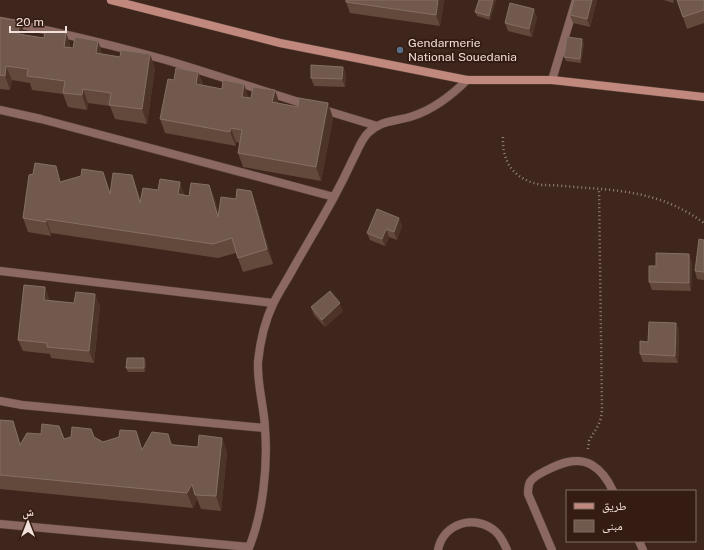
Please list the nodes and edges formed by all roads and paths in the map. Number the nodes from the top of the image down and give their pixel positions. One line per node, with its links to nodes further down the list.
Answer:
1 (111, 0): 4 (main road)
2 (576, 0): 5 (street)
3 (0, 21): 8 (street)
4 (467, 80): 5 (main road); 8 (street)
5 (552, 80): 6 (main road)
6 (704, 96)
7 (0, 110): 11 (street)
8 (377, 126): 11 (street)
9 (503, 137): 10 (path)
10 (599, 189): 12 (path); 17 (path)
11 (334, 197): 14 (street)
12 (704, 223)
13 (0, 271): 14 (street)
14 (273, 303): 16 (street)
15 (0, 402): 16 (street)
16 (265, 428): 20 (street)
17 (590, 464): 18 (street); 23 (street)
18 (612, 490)
19 (0, 524): 20 (street)
20 (249, 548)
21 (438, 550): 22 (street)
22 (507, 550)
23 (552, 550)

